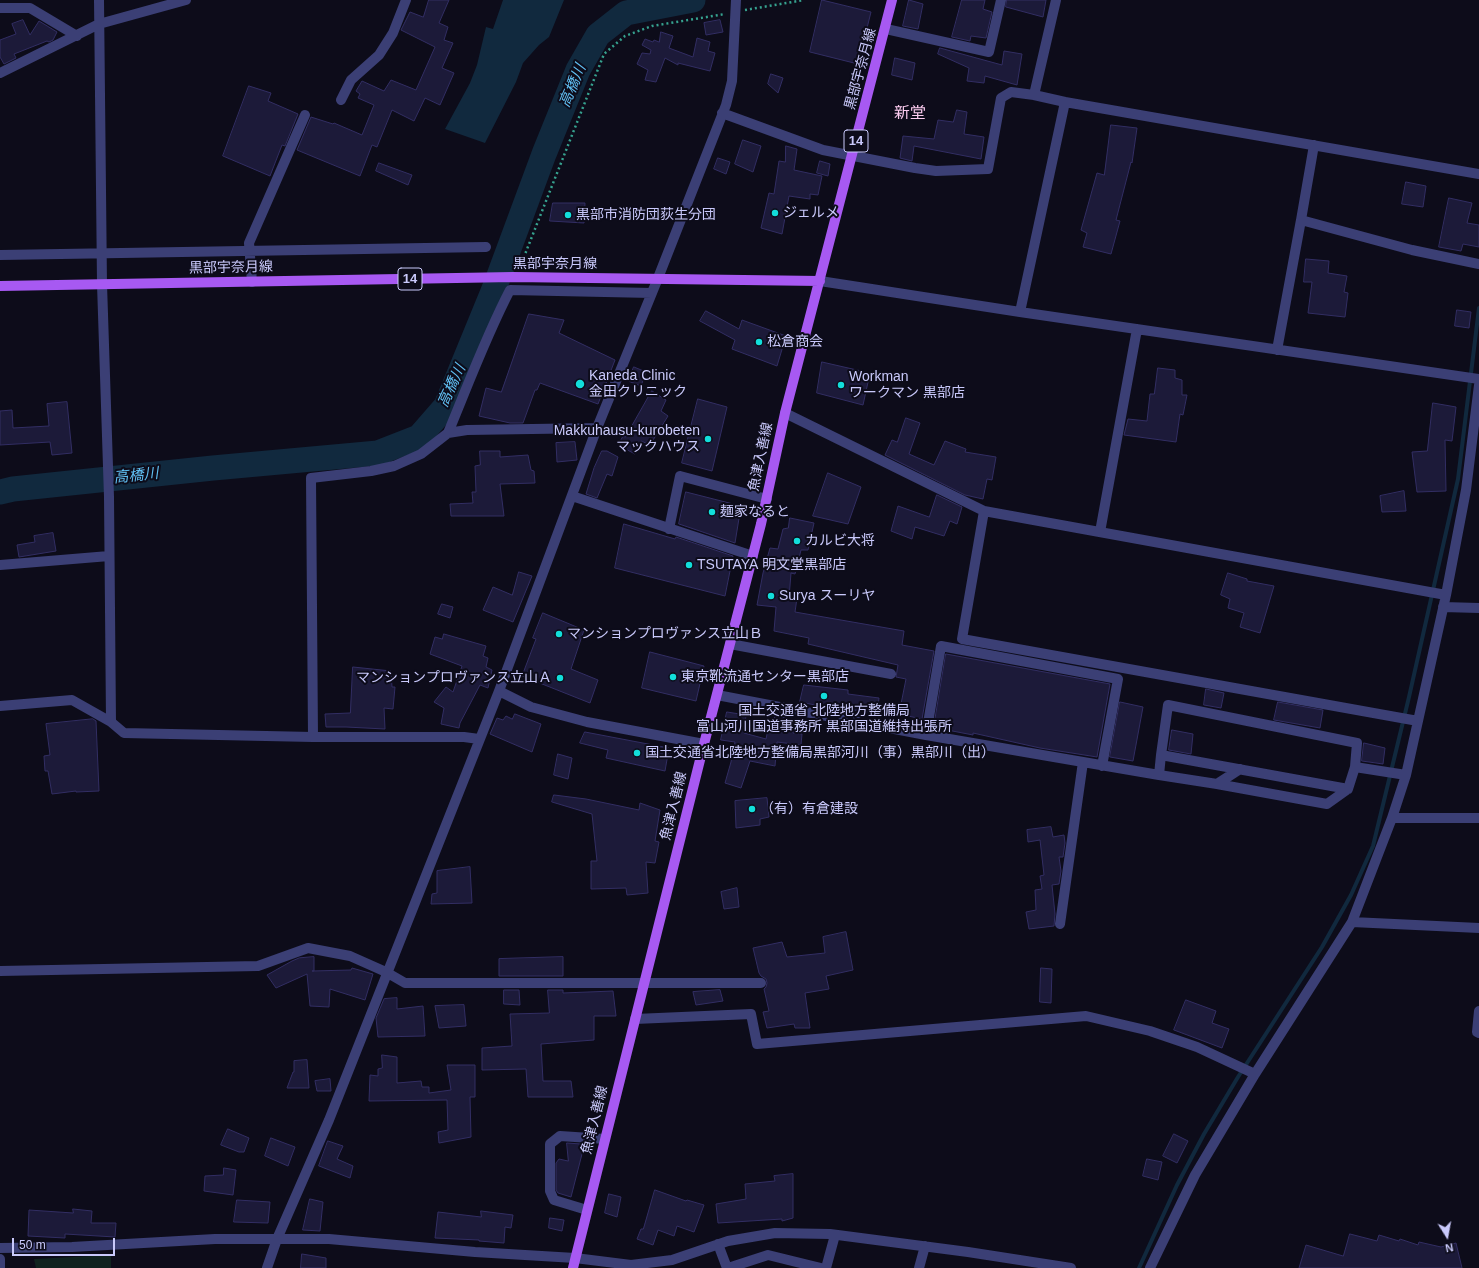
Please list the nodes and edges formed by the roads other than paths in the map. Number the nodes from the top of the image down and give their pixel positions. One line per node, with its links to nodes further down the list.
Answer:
1 (99, 0): 9 (street)
2 (186, 0): 9 (street)
3 (406, 0): 14 (street)
4 (892, 0): 10 (main road, 黒部宇奈月線 / 14)
5 (1001, 0): 10 (street)
6 (1056, 0): 13 (street)
7 (736, 6): 16 (street)
8 (0, 8): 11 (street)
9 (99, 24): 11 (street); 24 (street)
10 (886, 29): 19 (main road, 黒部宇奈月線 / 14)
11 (77, 36): 12 (street)
12 (0, 73)
13 (1034, 95): 15 (street); 19 (street)
14 (341, 100)
15 (1065, 102): 18 (street); 33 (street)
16 (722, 113): 19 (street); 27 (street)
17 (305, 115): 23 (street)
18 (1314, 146): 20 (street); 21 (street)
19 (853, 156): 28 (main road, 黒部宇奈月線 / 14)
20 (1479, 174)
21 (1301, 220): 26 (street); 35 (street)
22 (486, 247): 23 (street)
23 (250, 252): 24 (street); 29 (street)
24 (102, 253): 25 (street); 30 (street)
25 (0, 255)
26 (1479, 264)
27 (658, 278): 28 (main road, 黒部宇奈月線 / 14); 29 (main road, 黒部宇奈月線 / 14); 32 (street)
28 (820, 281): 33 (street); 38 (main road, 魚津入善線)
29 (252, 282): 30 (main road, 黒部宇奈月線 / 14)
30 (102, 284): 31 (main road, 黒部宇奈月線 / 14); 46 (street)
31 (0, 286)
32 (652, 293): 39 (street); 40 (street)
33 (1020, 312): 34 (street)
34 (1137, 329): 35 (street); 45 (street)
35 (1276, 350): 36 (street)
36 (1479, 379)
37 (1479, 385): 49 (street)
38 (785, 413): 42 (main road, 魚津入善線); 43 (street)
39 (597, 428): 40 (street); 41 (street)
40 (448, 433): 60 (street)
41 (572, 496): 44 (street); 54 (street)
42 (767, 499): 44 (street); 47 (main road, 魚津入善線)
43 (984, 511): 45 (street); 57 (street)
44 (669, 528): 47 (street)
45 (1100, 532): 49 (street)
46 (109, 556): 48 (street); 58 (street)
47 (753, 556): 52 (main road, 魚津入善線)
48 (0, 565)
49 (1446, 595): 50 (street)
50 (1443, 607): 51 (street); 57 (street)
51 (1479, 608)
52 (730, 644): 53 (street); 55 (main road, 魚津入善線)
53 (891, 674)
54 (499, 691): 61 (street); 62 (street)
55 (717, 695): 59 (street); 62 (main road, 魚津入善線)
56 (0, 706): 58 (street)
57 (1418, 721): 69 (street)
58 (111, 722): 60 (street)
59 (926, 735): 64 (street); 65 (street)
60 (313, 737): 61 (street)
61 (479, 739): 78 (street)
62 (704, 744): 79 (main road, 魚津入善線)
63 (1162, 755): 66 (street); 67 (street); 68 (street)
64 (1083, 762): 65 (street); 75 (street)
65 (1102, 766): 68 (street)
66 (1355, 767): 69 (street); 71 (street)
67 (1240, 769): 70 (street); 71 (street)
68 (1160, 775): 70 (street)
69 (1406, 775): 72 (street)
70 (1217, 784): 71 (street)
71 (1348, 789)
72 (1392, 818): 73 (street); 74 (street)
73 (1479, 818)
74 (1352, 922): 76 (street); 84 (street)
75 (1060, 924)
76 (1479, 928)
77 (0, 970): 78 (street)
78 (386, 972): 79 (street); 88 (street)
79 (644, 982): 80 (street); 82 (main road, 魚津入善線)
80 (761, 983)
81 (1479, 1011): 83 (street)
82 (635, 1019): 84 (street); 85 (main road, 魚津入善線)
83 (1479, 1033)
84 (1255, 1074): 101 (street)
85 (605, 1139): 86 (main road, 魚津入善線); 86 (street)
86 (587, 1210): 93 (main road, 魚津入善線)
87 (835, 1234): 89 (street); 90 (street); 98 (street)
88 (277, 1239): 91 (street); 93 (street); 95 (street)
89 (718, 1244): 93 (street); 96 (street)
90 (925, 1246): 99 (street); 100 (street)
91 (0, 1248)
92 (0, 1259): 94 (street)
93 (574, 1263)
94 (0, 1268)
95 (267, 1268)
96 (728, 1268): 97 (street)
97 (821, 1268)
98 (826, 1268)
99 (919, 1268)
100 (1069, 1268)
101 (1150, 1268)

